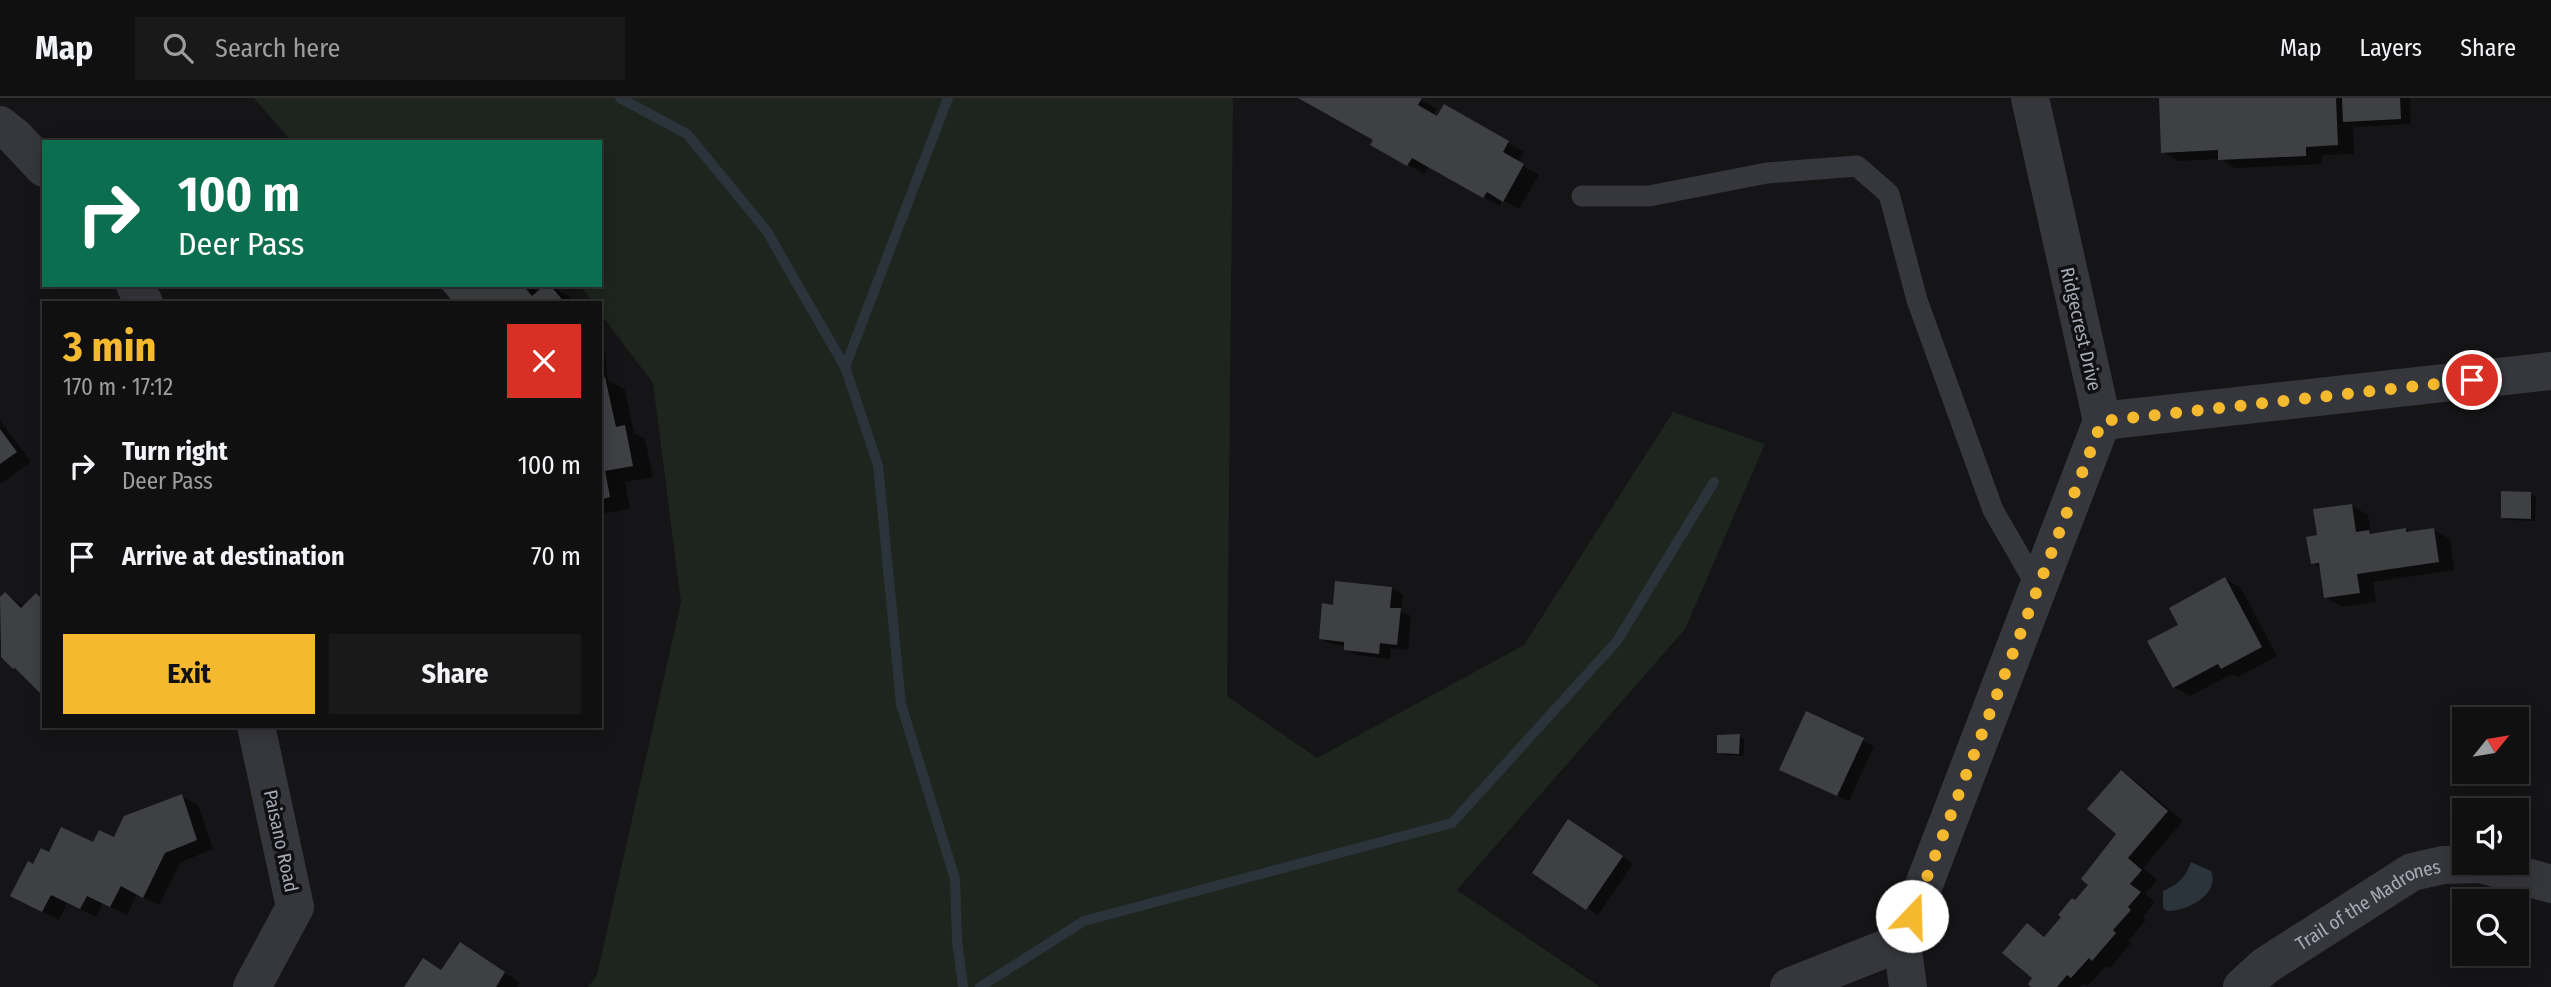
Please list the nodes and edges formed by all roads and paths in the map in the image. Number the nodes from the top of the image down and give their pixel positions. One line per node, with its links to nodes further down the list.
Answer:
1 (2029, 98): 6 (street, Ridgecrest Drive)
2 (0, 125): 3 (street)
3 (42, 166)
4 (1582, 197): 7 (lane)
5 (2551, 371): 6 (street)
6 (2102, 421): 7 (street)
7 (2038, 588): 10 (street)
8 (256, 728): 11 (street, Paisano Road)
9 (2551, 884): 14 (street, Trail of the Madrones)
10 (1902, 942): 12 (street); 13 (street)
11 (252, 987)
12 (1789, 987)
13 (1908, 987)
14 (2242, 987)

